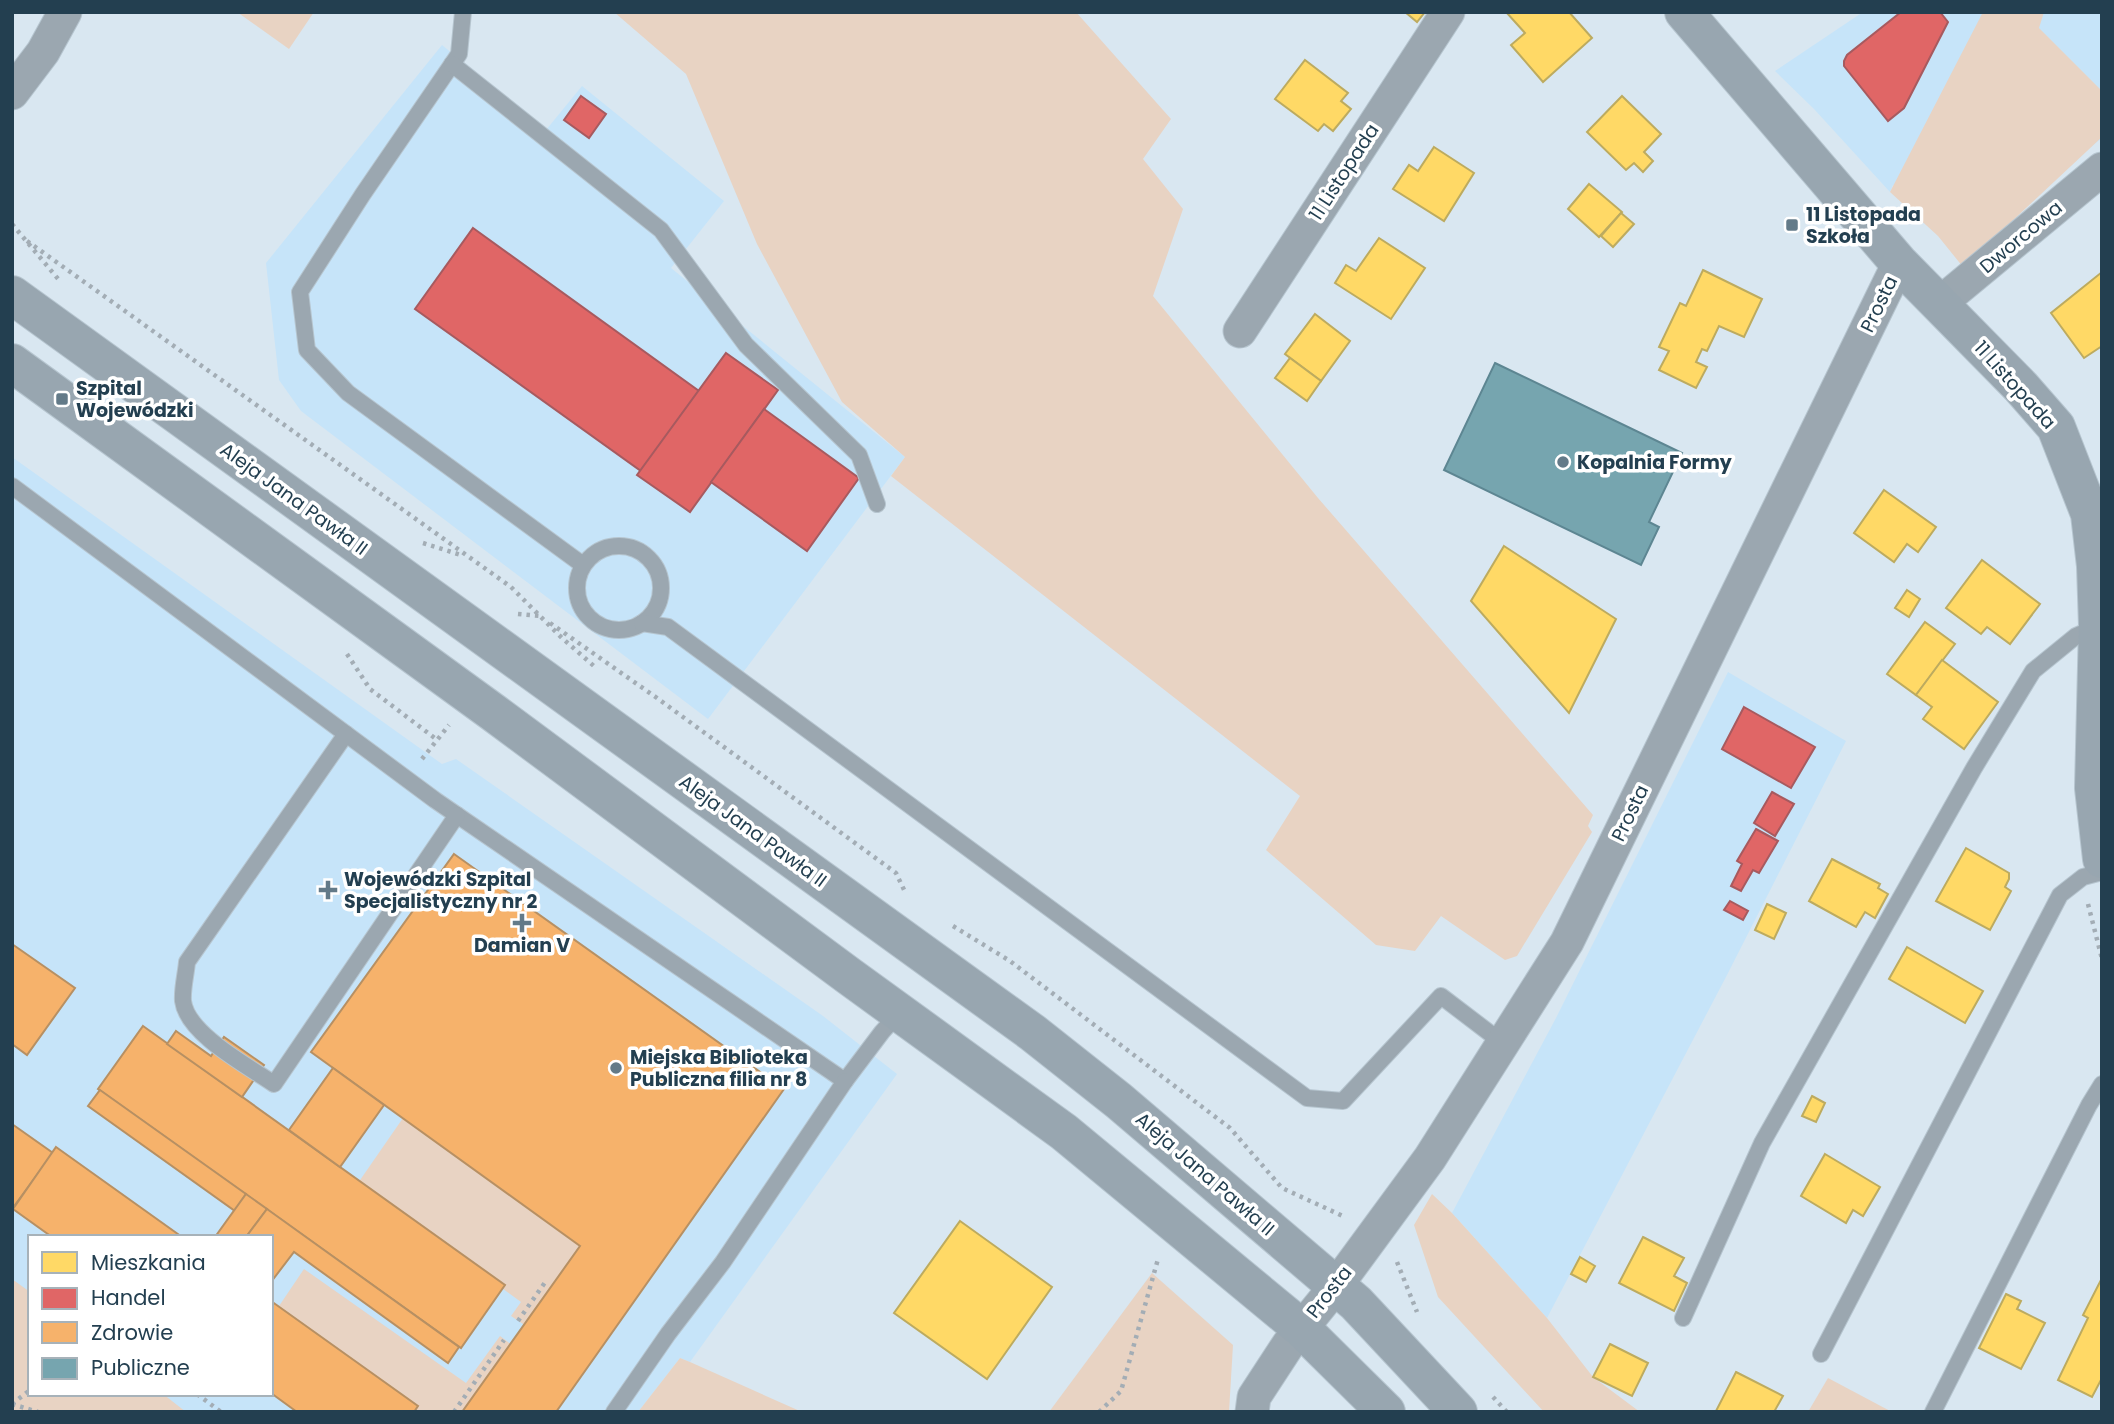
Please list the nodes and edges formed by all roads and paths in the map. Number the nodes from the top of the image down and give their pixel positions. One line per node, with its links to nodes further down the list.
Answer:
1 (65, 12): 6 (street)
2 (463, 12): 5 (lane)
3 (1448, 12): 12 (street, 11 Listopada)
4 (1684, 12): 9 (street, 11 Listopada)
5 (452, 64): 15 (lane); 17 (lane)
6 (12, 93)
7 (2102, 169): 11 (street, Dworcowa)
8 (12, 224): 19 (path)
9 (1899, 263): 11 (street, 11 Listopada); 30 (street, Prosta)
10 (12, 295): 37 (street, Aleja Jana Pawła II)
11 (1939, 304): 16 (street, 11 Listopada)
12 (1240, 331)
13 (12, 363): 29 (street)
14 (12, 486): 22 (lane)
15 (877, 504)
16 (2099, 560): 21 (street, 11 Listopada)
17 (583, 565): 20 (lane); 20 (lane)
18 (509, 613): 19 (path)
19 (539, 615): 26 (path)
20 (642, 623): 30 (lane)
21 (2098, 626): 24 (street, 11 Listopada); 39 (lane)
22 (346, 734): 23 (lane); 23 (lane)
23 (457, 814): 31 (lane)
24 (2092, 868): 25 (lane); 28 (path); 43 (lane)
25 (2102, 872)
26 (908, 898)
27 (942, 919): 33 (path)
28 (2102, 959)
29 (900, 1012): 31 (lane); 41 (street)
30 (1504, 1044): 37 (street, Prosta)
31 (845, 1082): 51 (lane)
32 (2102, 1084): 56 (lane)
33 (1348, 1218)
34 (1160, 1250): 52 (path)
35 (1396, 1259): 38 (path)
36 (546, 1281): 40 (path)
37 (1336, 1286): 41 (street, Prosta); 46 (street, Aleja Jana Pawła II)
38 (1419, 1315)
39 (1683, 1318)
40 (518, 1321)
41 (1301, 1328): 53 (street, Prosta); 54 (street)
42 (504, 1340): 50 (path)
43 (1821, 1354)
44 (28, 1392): 47 (path)
45 (200, 1396): 49 (path)
46 (1473, 1402): 55 (path)
47 (12, 1404): 48 (path)
48 (38, 1412)
49 (220, 1412)
50 (454, 1412)
51 (614, 1412)
52 (1099, 1412)
53 (1252, 1412)
54 (1385, 1412)
55 (1507, 1412)
56 (1934, 1412)

